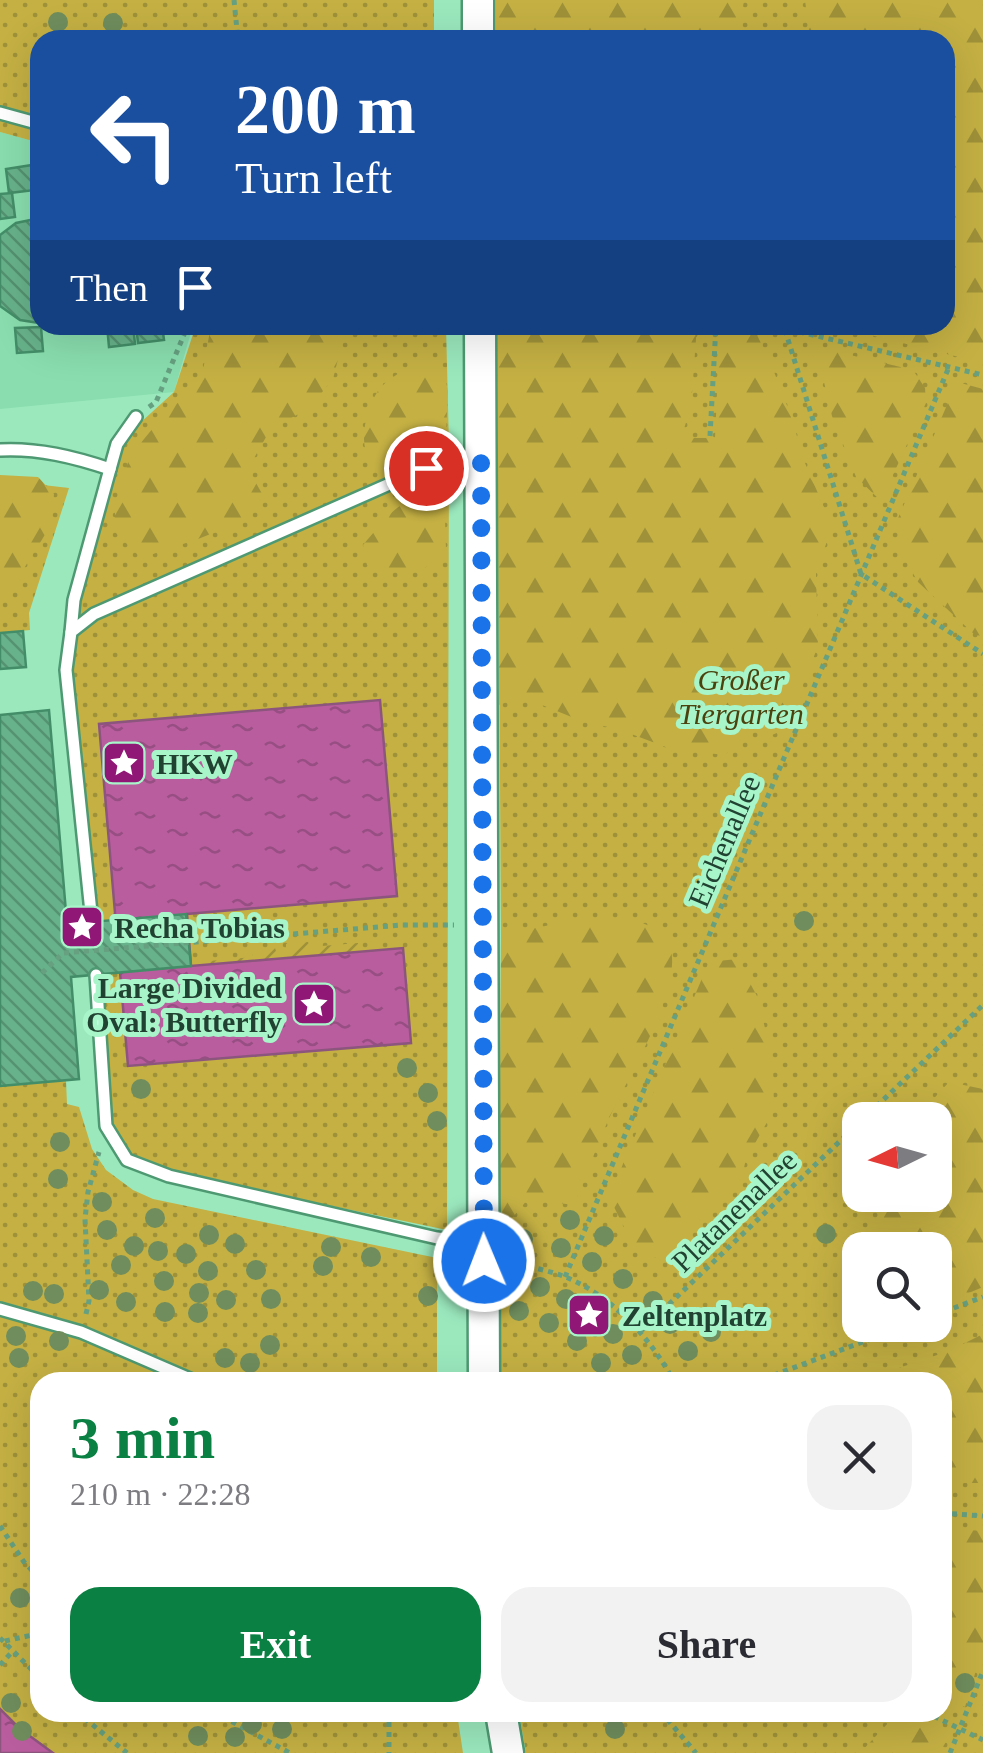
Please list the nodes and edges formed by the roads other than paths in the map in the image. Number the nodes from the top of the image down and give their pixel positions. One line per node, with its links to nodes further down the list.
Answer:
1 (478, 0): 2 (street)
2 (478, 30)
3 (0, 113): 4 (lane)
4 (30, 121)
5 (480, 335): 8 (street)
6 (136, 416): 9 (lane)
7 (0, 450): 9 (lane)
8 (481, 456): 10 (lane); 13 (street)
9 (110, 470): 10 (lane)
10 (70, 632): 11 (lane)
11 (92, 922)
12 (96, 974): 13 (lane)
13 (483, 1252): 16 (street)
14 (0, 1309): 15 (lane)
15 (174, 1372)
16 (484, 1372)
17 (514, 1722): 18 (street)
18 (508, 1753)

